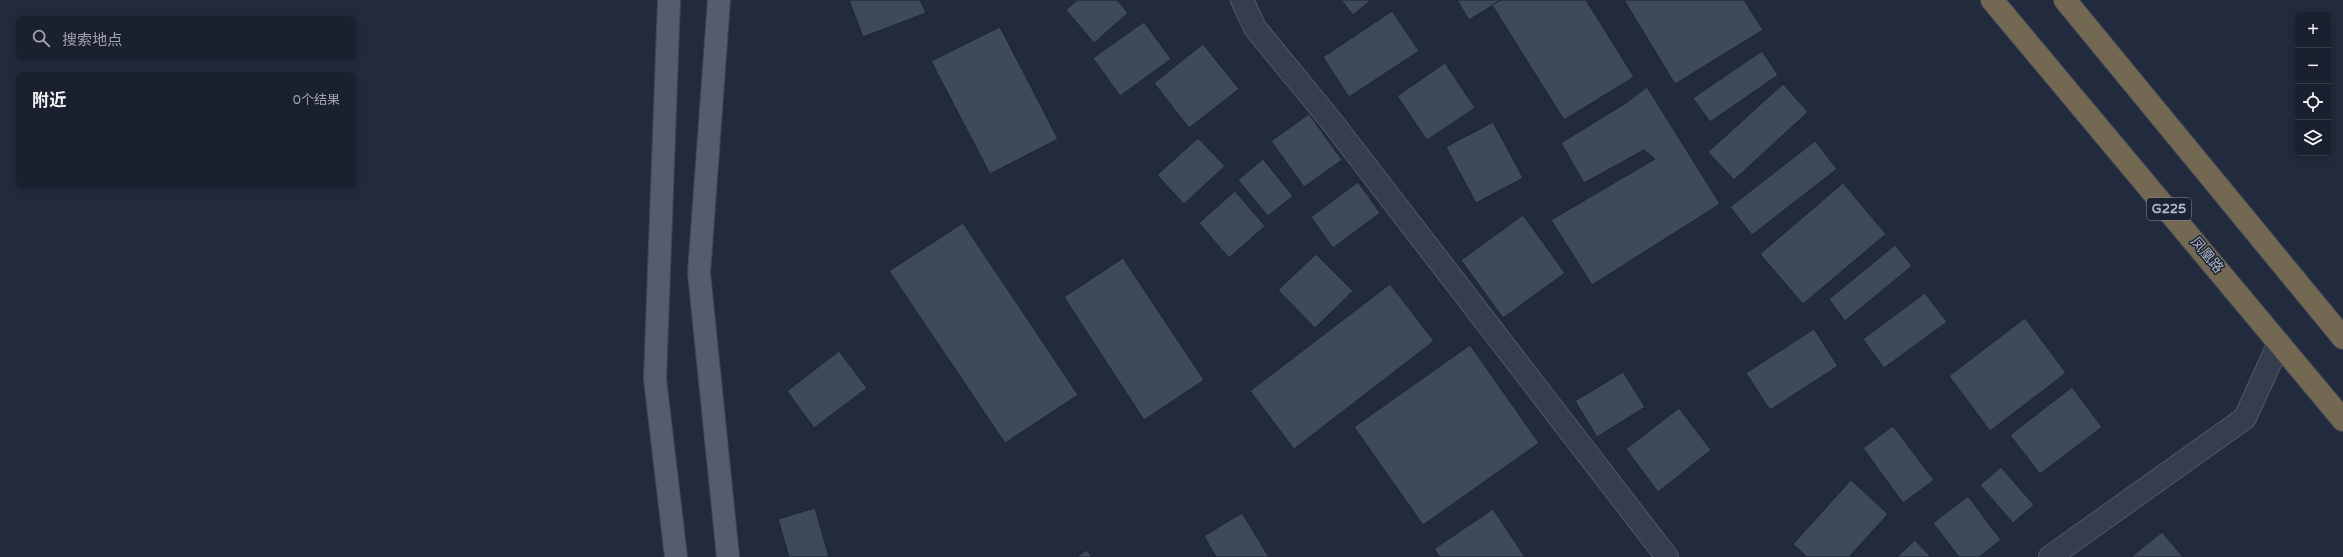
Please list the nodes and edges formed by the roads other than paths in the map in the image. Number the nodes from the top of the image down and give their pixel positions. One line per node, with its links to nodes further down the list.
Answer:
1 (669, 0): 9 (main road)
2 (720, 0): 10 (main road)
3 (1242, 0): 11 (street)
4 (1992, 0): 7 (highway, 凤凰路 / G225)
5 (2065, 0): 6 (highway)
6 (2343, 338)
7 (2279, 343): 8 (highway, 凤凰路 / G225); 12 (street)
8 (2343, 420)
9 (676, 557)
10 (728, 557)
11 (1667, 557)
12 (2050, 557)

